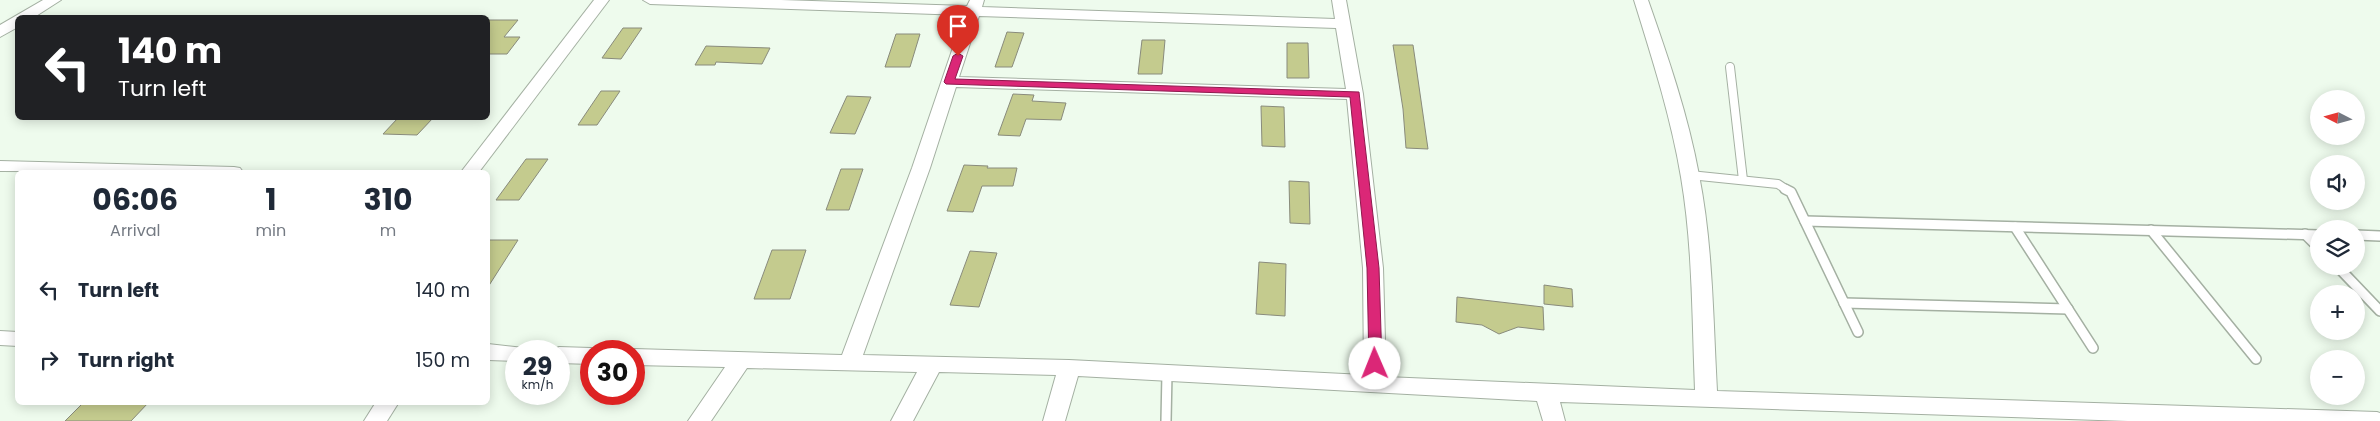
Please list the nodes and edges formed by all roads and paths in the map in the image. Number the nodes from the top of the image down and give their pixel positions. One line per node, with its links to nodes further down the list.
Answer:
1 (54, 0): 7 (street)
2 (602, 0): 16 (street)
3 (650, 0): 6 (street)
4 (1340, 0): 9 (street)
5 (1641, 0): 17 (street)
6 (976, 5): 9 (street); 12 (street)
7 (26, 15)
8 (15, 22): 10 (street)
9 (1343, 24): 13 (street)
10 (0, 32)
11 (1730, 67): 18 (lane)
12 (949, 82): 13 (street); 40 (street)
13 (1355, 94): 44 (street)
14 (0, 166): 15 (street)
15 (156, 170)
16 (472, 170)
17 (1690, 175): 18 (lane); 46 (street)
18 (1744, 180): 19 (lane)
19 (1805, 221): 20 (lane); 28 (lane)
20 (2014, 227): 21 (lane); 29 (lane)
21 (2151, 230): 22 (lane); 38 (lane)
22 (2305, 234): 23 (lane); 26 (lane)
23 (2310, 234)
24 (2365, 236): 25 (lane)
25 (2380, 236)
26 (2310, 239)
27 (2345, 275): 30 (lane)
28 (1844, 303): 29 (lane); 31 (lane)
29 (2068, 309): 34 (lane)
30 (2380, 311)
31 (1858, 332)
32 (0, 338): 33 (street)
33 (15, 339)
34 (2093, 348)
35 (490, 352): 36 (street)
36 (505, 353)
37 (645, 357): 39 (street)
38 (2256, 359)
39 (742, 360): 40 (street); 50 (street)
40 (849, 364): 41 (street)
41 (932, 365): 42 (street); 51 (street)
42 (1069, 368): 43 (street); 52 (street)
43 (1167, 373): 44 (street); 53 (lane)
44 (1375, 384): 45 (street)
45 (1546, 393): 46 (street); 54 (street)
46 (1706, 398): 48 (street)
47 (386, 405): 49 (street)
48 (2067, 416): 55 (street)
49 (374, 421)
50 (699, 421)
51 (902, 421)
52 (1054, 421)
53 (1166, 421)
54 (1554, 421)
55 (2372, 421): 56 (street)
56 (2377, 421)

